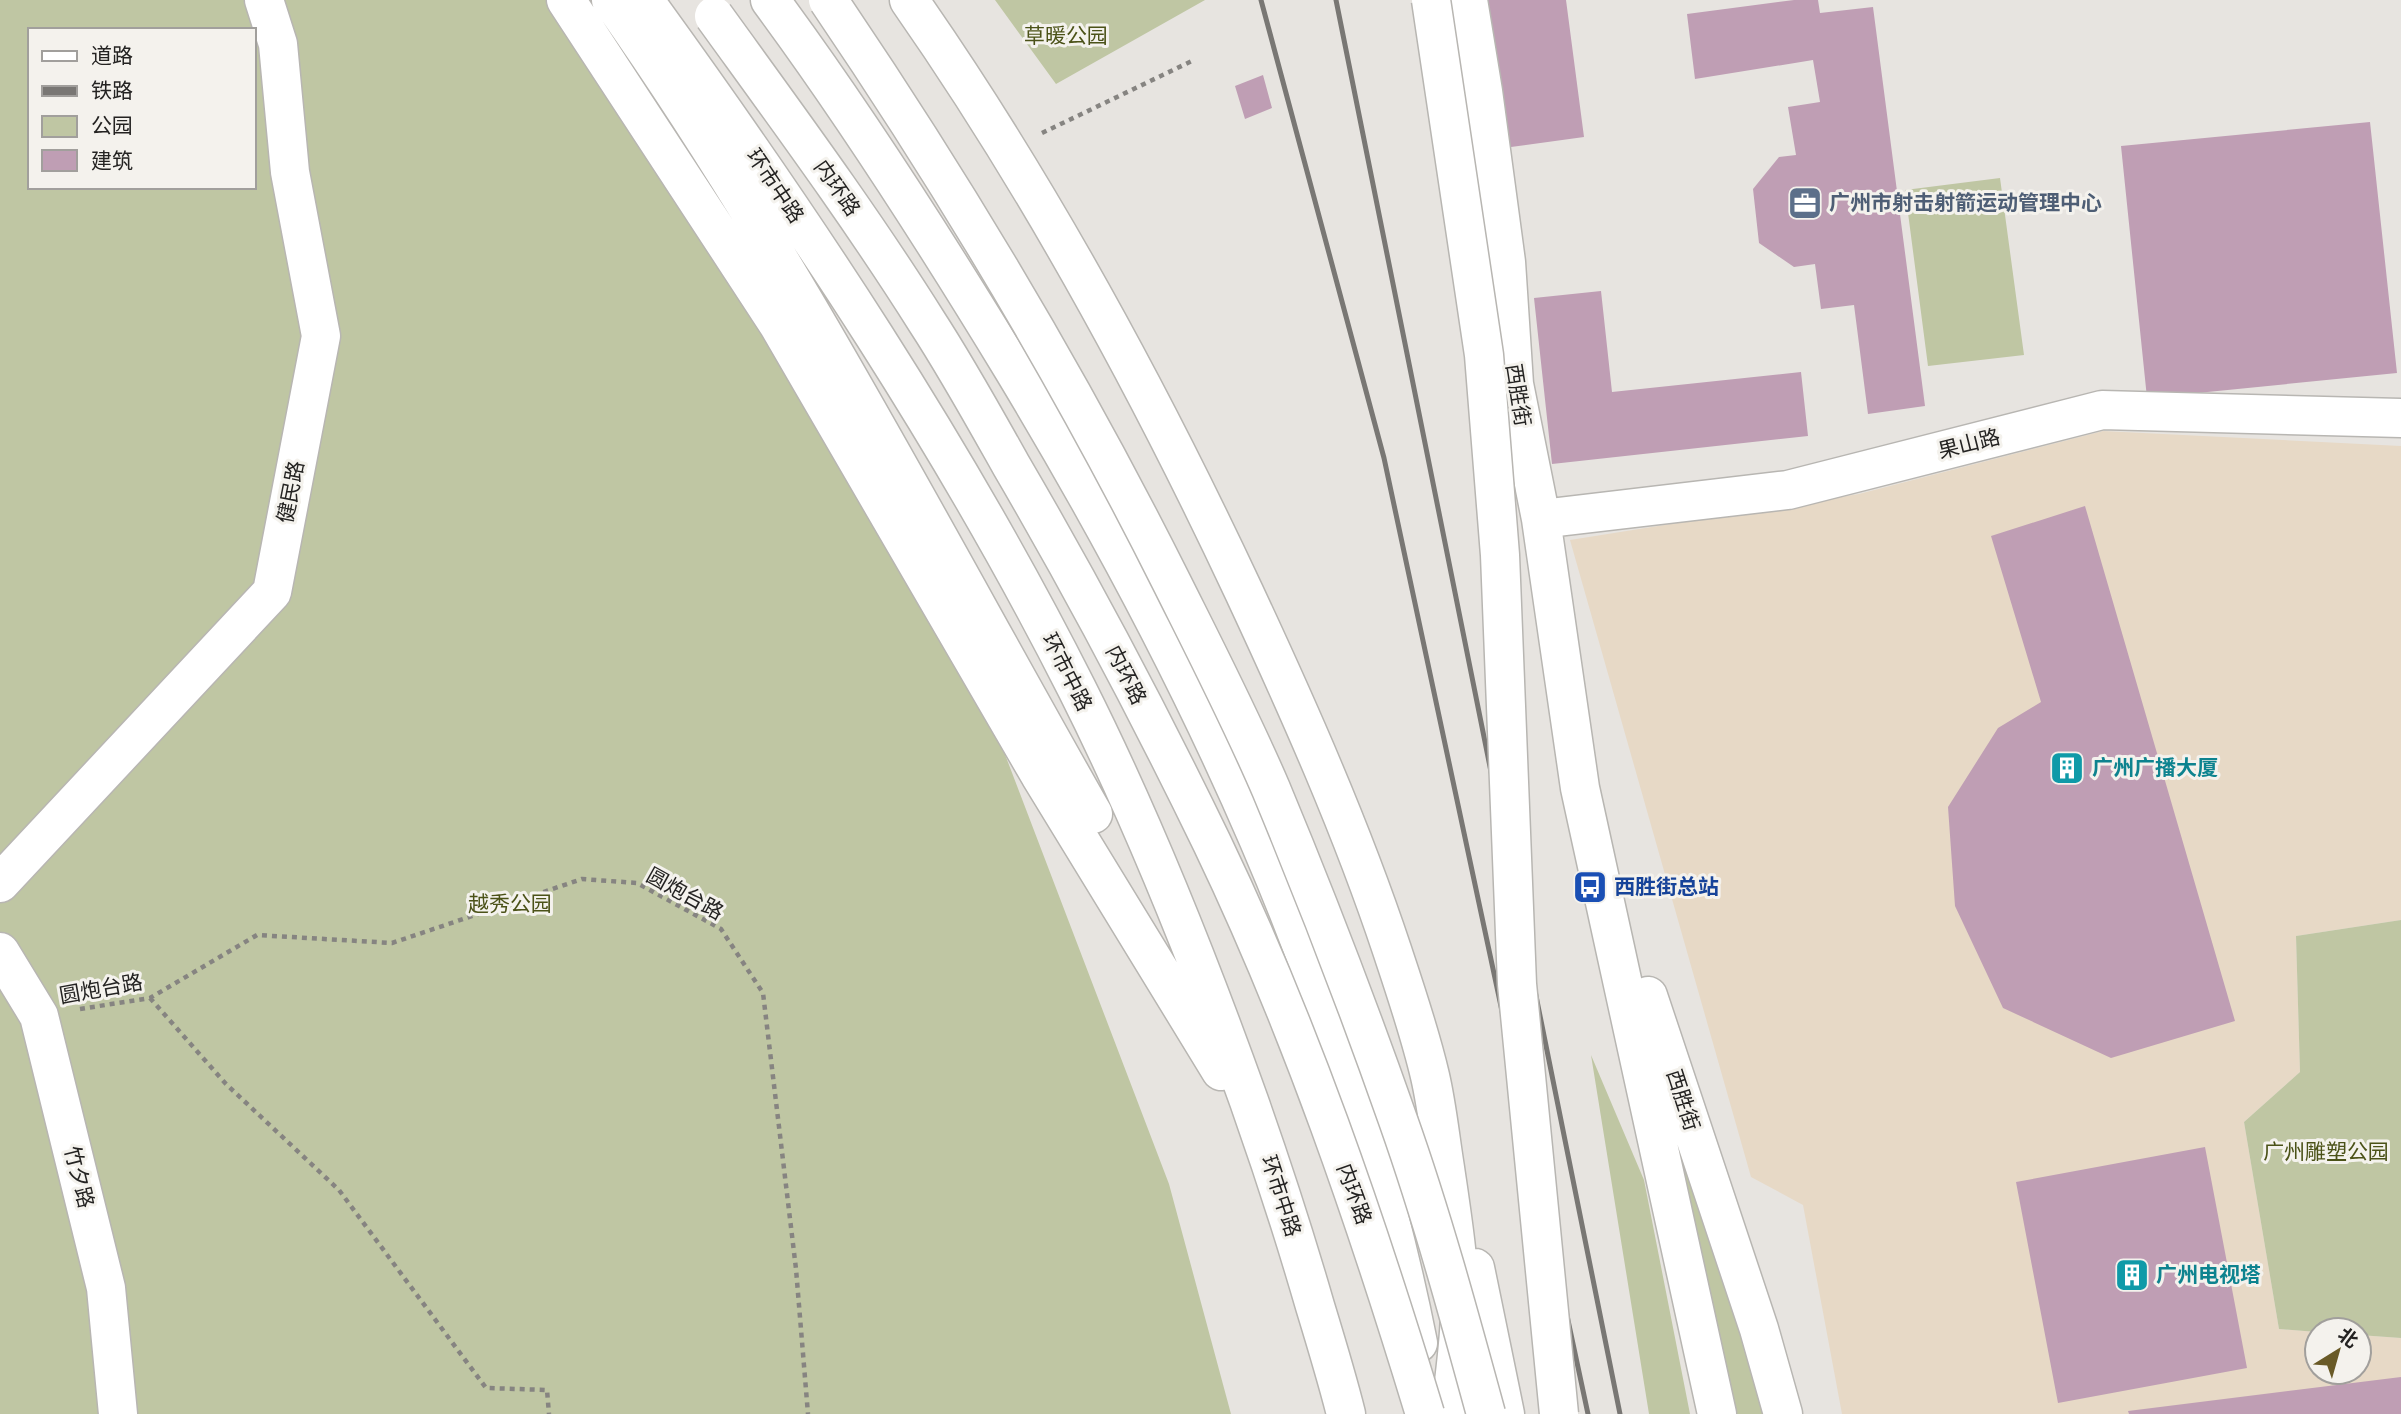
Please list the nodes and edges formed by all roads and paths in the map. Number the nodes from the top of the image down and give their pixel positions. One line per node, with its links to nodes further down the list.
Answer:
1 (264, 0): 16 (main road, 健民路)
2 (566, 0): 21 (main road)
3 (611, 0): 21 (main road)
4 (644, 0): 21 (main road, 环市中路)
5 (702, 0): 26 (main road, 内环路, bridge)
6 (769, 0): 27 (main road)
7 (828, 0): 29 (main road, bridge)
8 (909, 0): 12 (main road)
9 (1431, 0): 31 (main road, bridge)
10 (1468, 0): 14 (main road, 西胜街)
11 (1194, 60): 12 (path)
12 (1007, 150): 20 (main road)
13 (2401, 418): 14 (main road, 果山路)
14 (1541, 519): 15 (main road, 西胜街)
15 (1580, 788): 32 (main road, 西胜街); 33 (main road, 西胜街)
16 (0, 883)
17 (0, 952): 19 (main road, 竹夕路)
18 (150, 998): 19 (path, 圆炮台路); 23 (path); 24 (path, 圆炮台路)
19 (39, 1016): 22 (main road, 竹夕路)
20 (1431, 1078): 28 (main road); 30 (main road)
21 (1272, 1165): 25 (main road, 环市中路)
22 (118, 1414)
23 (549, 1414)
24 (808, 1414)
25 (1346, 1414)
26 (1425, 1414)
27 (1432, 1414)
28 (1450, 1414)
29 (1486, 1414)
30 (1506, 1414)
31 (1559, 1414)
32 (1717, 1414)
33 (1783, 1414)

